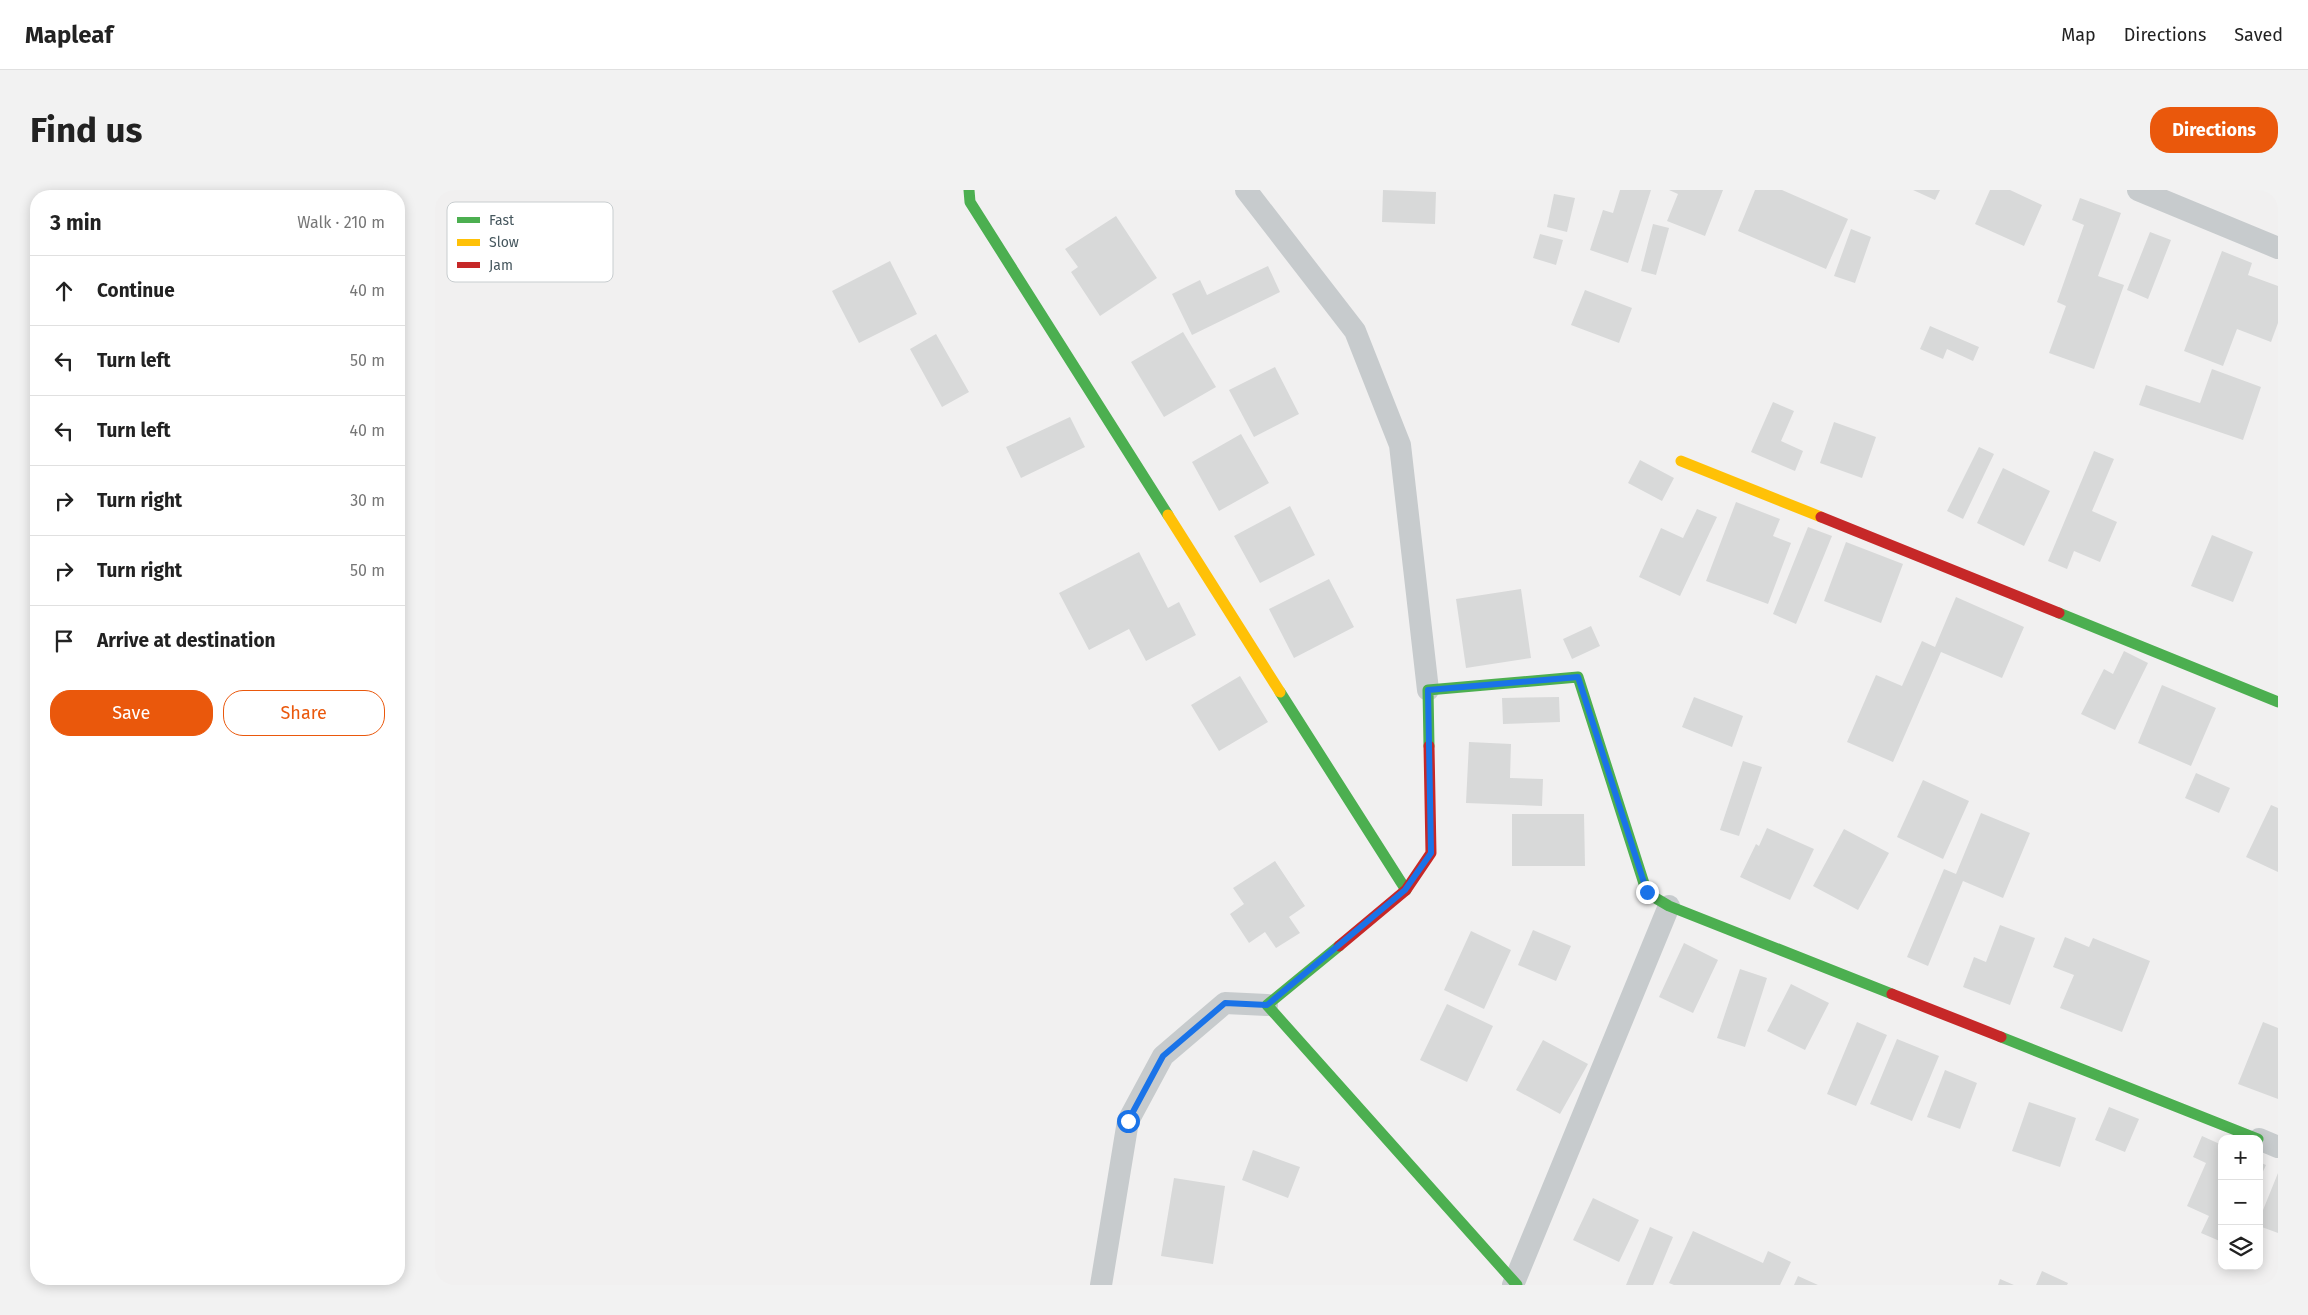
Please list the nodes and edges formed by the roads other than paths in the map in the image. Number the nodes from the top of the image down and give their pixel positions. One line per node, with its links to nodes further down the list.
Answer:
1 (969, 190): 8 (street)
2 (2138, 190): 4 (street)
3 (1248, 192): 6 (street)
4 (2278, 248)
5 (1681, 461): 7 (street)
6 (1428, 690): 8 (street); 9 (street)
7 (2278, 702)
8 (1405, 890): 10 (street)
9 (1669, 906): 11 (street); 15 (street)
10 (1267, 1005): 14 (street); 15 (street)
11 (2249, 1135)
12 (2263, 1140): 13 (street)
13 (2278, 1146)
14 (1101, 1285)
15 (1514, 1285)

